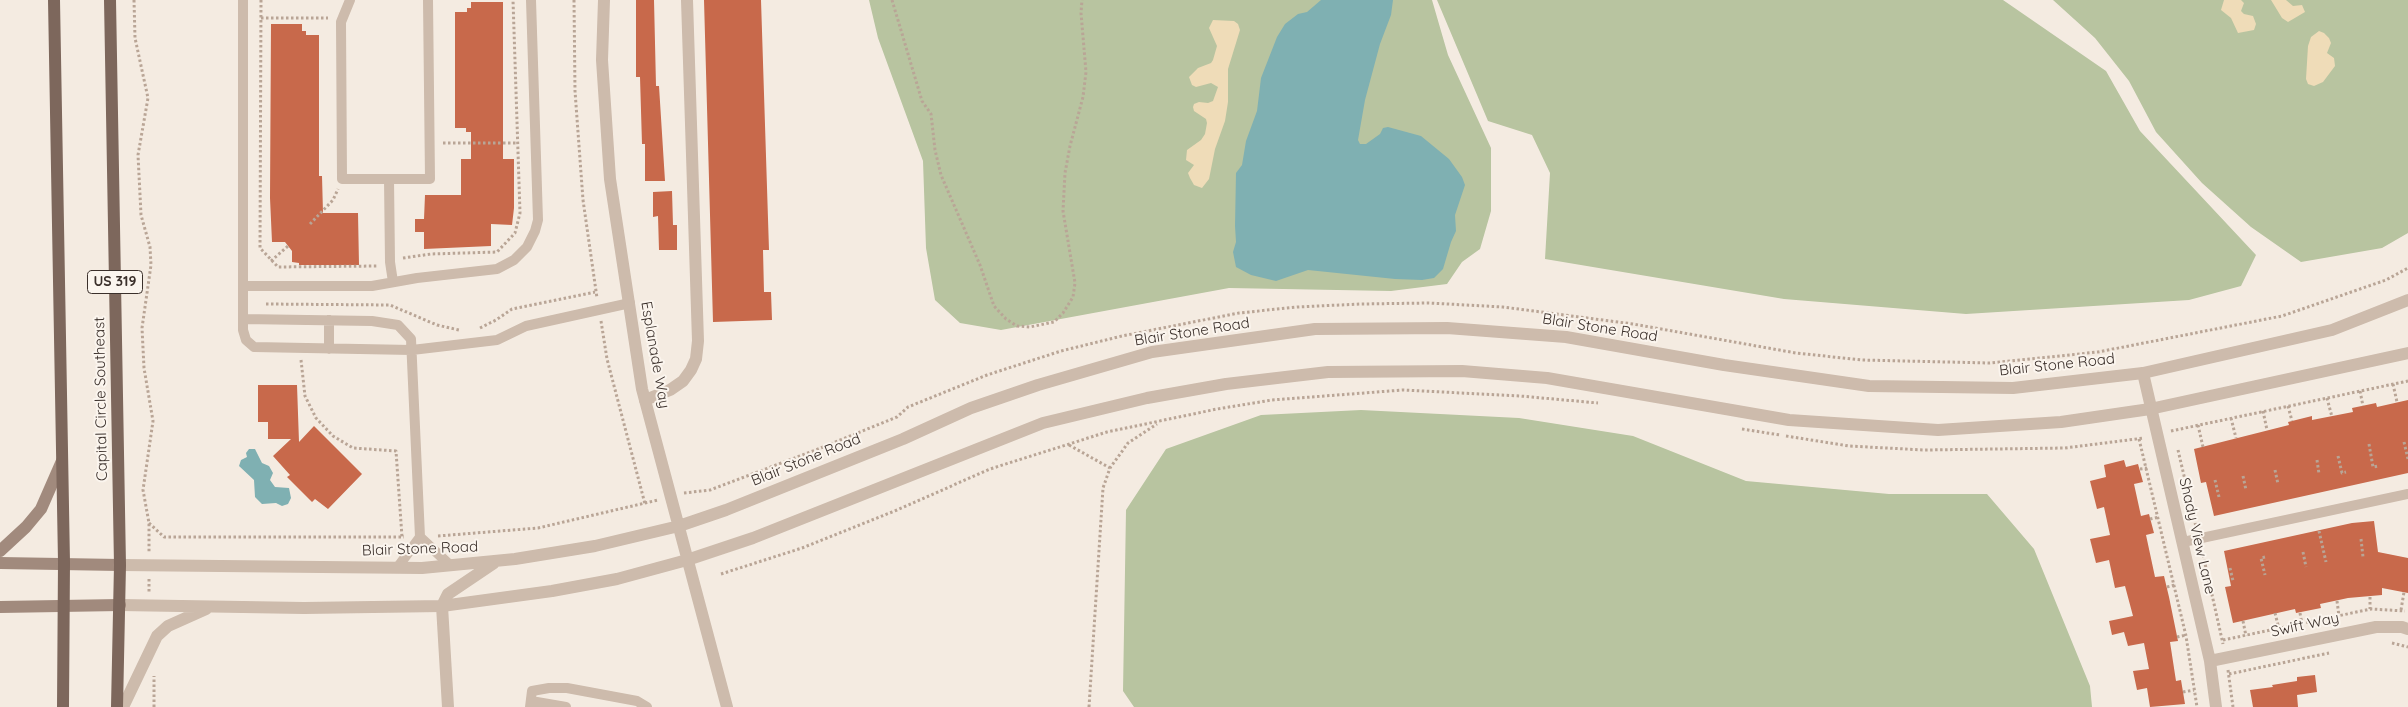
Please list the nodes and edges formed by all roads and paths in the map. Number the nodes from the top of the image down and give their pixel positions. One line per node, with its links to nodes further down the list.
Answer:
1 (54, 0): 71 (main road)
2 (110, 0): 104 (main road, Capital Circle Southeast / US 319)
3 (134, 0): 88 (path)
4 (243, 0): 26 (lane)
5 (261, 0): 15 (path)
6 (350, 0): 19 (lane)
7 (428, 0): 17 (lane)
8 (513, 0): 18 (path)
9 (531, 0): 25 (lane)
10 (574, 0): 27 (path)
11 (604, 0): 29 (street, Esplanade Way)
12 (687, 0): 47 (street)
13 (892, 0): 14 (path)
14 (1082, 0)
15 (261, 18): 16 (path); 23 (path)
16 (328, 18)
17 (430, 143): 18 (path); 20 (lane)
18 (518, 143): 24 (path)
19 (342, 179): 20 (lane); 21 (path)
20 (389, 179): 24 (lane)
21 (310, 224)
22 (288, 246): 23 (path)
23 (271, 261): 24 (path)
24 (390, 262): 25 (lane)
25 (393, 282): 26 (lane)
26 (243, 286): 33 (lane)
27 (595, 292): 32 (path); 36 (path)
28 (2408, 300): 42 (street, Blair Stone Road)
29 (630, 303): 32 (lane); 47 (street, Esplanade Way)
30 (266, 304): 31 (path)
31 (303, 305): 34 (path); 37 (path)
32 (599, 310): 40 (lane); 85 (path)
33 (243, 319): 34 (lane); 38 (lane)
34 (303, 320): 35 (lane)
35 (329, 320): 39 (lane); 40 (lane)
36 (472, 329)
37 (465, 330)
38 (302, 349): 39 (lane); 91 (path)
39 (329, 349): 40 (lane)
40 (412, 350): 92 (lane)
41 (2408, 353): 52 (street)
42 (2142, 373): 52 (street, Shady View Lane); 89 (street, Blair Stone Road)
43 (2408, 381): 44 (path)
44 (2393, 384): 45 (path); 48 (path)
45 (2360, 391): 46 (path); 51 (path)
46 (2327, 398): 50 (path); 54 (path)
47 (645, 400): 89 (street, Esplanade Way)
48 (2397, 402)
49 (1602, 404): 57 (path)
50 (2288, 406): 53 (path); 56 (path)
51 (2363, 406)
52 (2150, 409): 61 (street, Shady View Lane); 99 (street)
53 (2263, 411): 55 (path); 60 (path)
54 (2332, 417)
55 (2231, 418): 58 (path); 62 (path)
56 (2292, 421)
57 (1160, 422): 65 (path); 73 (path)
58 (2198, 425): 61 (path); 67 (path)
59 (1734, 427): 63 (path)
60 (2267, 430)
61 (2157, 436): 63 (path); 94 (street, Shady View Lane)
62 (2236, 438)
63 (2139, 439): 74 (path)
64 (2404, 442): 69 (path)
65 (1068, 444): 73 (path); 109 (path)
66 (2369, 444): 72 (path)
67 (2203, 447)
68 (2338, 456): 77 (path)
69 (2408, 459)
70 (2316, 460): 78 (path)
71 (62, 461): 95 (main road); 101 (main road)
72 (2378, 466)
73 (1110, 468): 153 (path)
74 (2147, 468): 75 (path); 86 (path)
75 (2140, 469)
76 (2275, 470): 81 (path)
77 (2346, 472)
78 (2320, 474)
79 (2243, 476): 82 (path)
80 (2215, 480): 84 (path)
81 (2278, 484)
82 (2246, 490)
83 (2408, 494): 94 (lane)
84 (2219, 496)
85 (645, 504)
86 (2159, 517): 87 (path); 112 (path)
87 (2150, 519)
88 (148, 523)
89 (679, 526): 99 (street, Esplanade Way); 100 (street, Blair Stone Road)
90 (2320, 531): 102 (path)
91 (402, 536)
92 (420, 537): 105 (lane); 107 (lane)
93 (2361, 539): 98 (path)
94 (2183, 542): 139 (street, Shady View Lane)
95 (0, 551)
96 (2303, 552): 106 (path)
97 (2265, 557): 110 (path)
98 (2362, 557)
99 (687, 560): 120 (street); 152 (street, Esplanade Way)
100 (496, 561): 105 (street, Blair Stone Road); 120 (street)
101 (64, 562): 103 (main road, Blair Stone Road); 104 (main road, Blair Stone Road); 118 (main road)
102 (2326, 562)
103 (0, 563)
104 (120, 565): 107 (street, Blair Stone Road); 117 (main road, Capital Circle Southeast / US 319)
105 (451, 566): 107 (street, Blair Stone Road)
106 (2306, 567)
107 (397, 568)
108 (2230, 568): 111 (path)
109 (721, 574)
110 (2265, 575)
111 (2233, 581)
112 (2174, 585): 113 (path); 132 (path)
113 (2167, 587)
114 (2404, 592): 123 (path)
115 (2370, 597): 122 (path)
116 (2337, 601): 127 (path)
117 (120, 605): 118 (main road); 119 (street); 146 (main road, Capital Circle Southeast / US 319)
118 (64, 606): 121 (main road); 145 (main road)
119 (215, 606): 120 (street); 147 (street)
120 (442, 606): 149 (street)
121 (0, 607)
122 (2370, 610): 123 (path); 127 (path)
123 (2401, 610): 124 (path)
124 (2408, 612)
125 (2300, 613): 129 (path)
126 (2275, 614): 130 (path)
127 (2339, 616): 129 (path)
128 (2243, 621): 133 (path)
129 (2302, 624): 130 (path)
130 (2279, 629): 133 (path)
131 (2408, 629): 139 (street, Swift Way)
132 (2186, 635): 134 (path); 142 (path)
133 (2246, 636): 135 (path)
134 (2177, 637)
135 (2222, 640)
136 (2388, 643): 137 (path)
137 (2408, 647)
138 (2330, 653): 141 (path)
139 (2210, 662): 155 (street, Shady View Lane)
140 (154, 672): 148 (path)
141 (2229, 674)
142 (2195, 690): 143 (path); 154 (path)
143 (2183, 692)
144 (531, 700): 150 (lane); 151 (lane)
145 (64, 707)
146 (117, 707)
147 (123, 707)
148 (154, 707)
149 (448, 707)
150 (566, 707)
151 (647, 707)
152 (727, 707)
153 (1090, 707)
154 (2197, 707)
155 (2216, 707)

